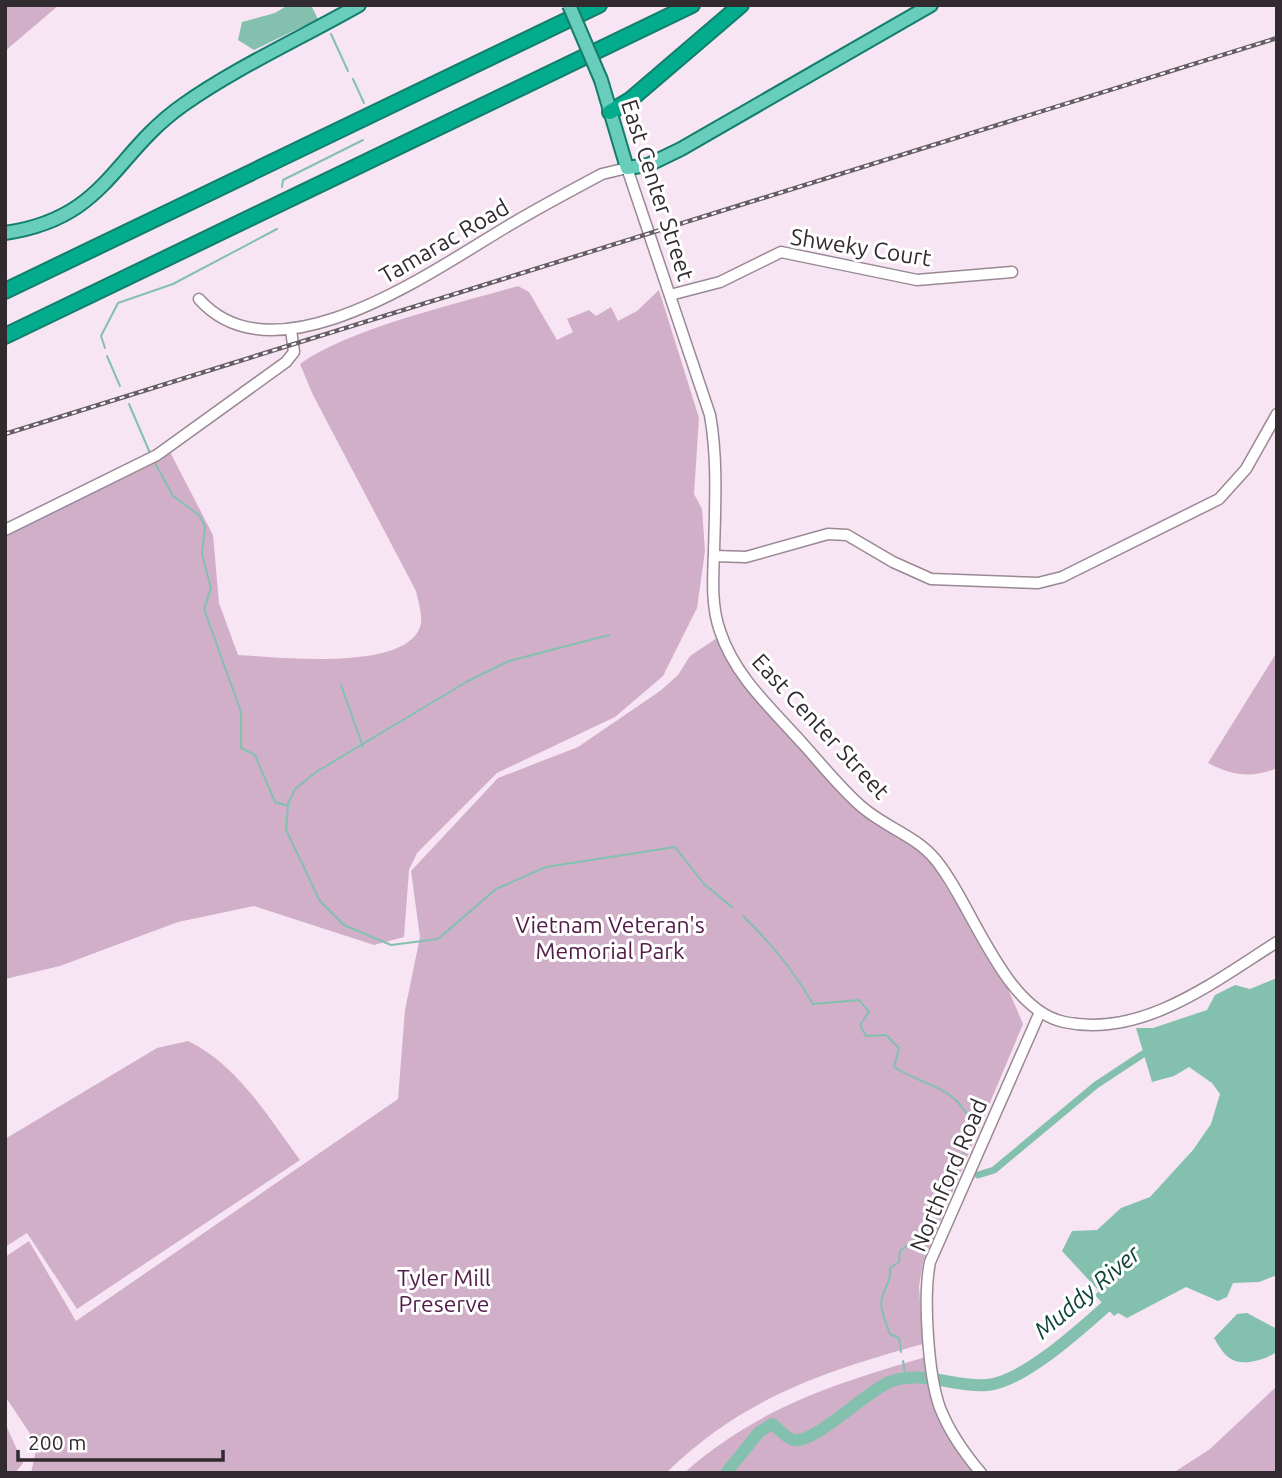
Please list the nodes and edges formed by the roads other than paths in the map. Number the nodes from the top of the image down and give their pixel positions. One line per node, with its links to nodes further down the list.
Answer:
1 (359, 5): 9 (main road)
2 (569, 5): 7 (main road, East Center Street, bridge)
3 (599, 5): 11 (highway)
4 (692, 5): 15 (highway)
5 (741, 5): 7 (highway)
6 (931, 5): 8 (main road)
7 (610, 112): 8 (main road, East Center Street)
8 (626, 168): 12 (street, East Center Street); 14 (street, Tamarac Road)
9 (5, 233)
10 (1012, 272): 12 (street, Shweky Court)
11 (5, 291)
12 (670, 295): 18 (street, East Center Street)
13 (199, 299): 14 (street, Tamarac Road)
14 (291, 330): 17 (street)
15 (5, 336)
16 (1277, 414): 18 (street)
17 (5, 530)
18 (714, 556): 20 (street, East Center Street)
19 (1277, 942): 20 (street, East Center Street)
20 (1040, 1012): 21 (street, Northford Road)
21 (981, 1473)

